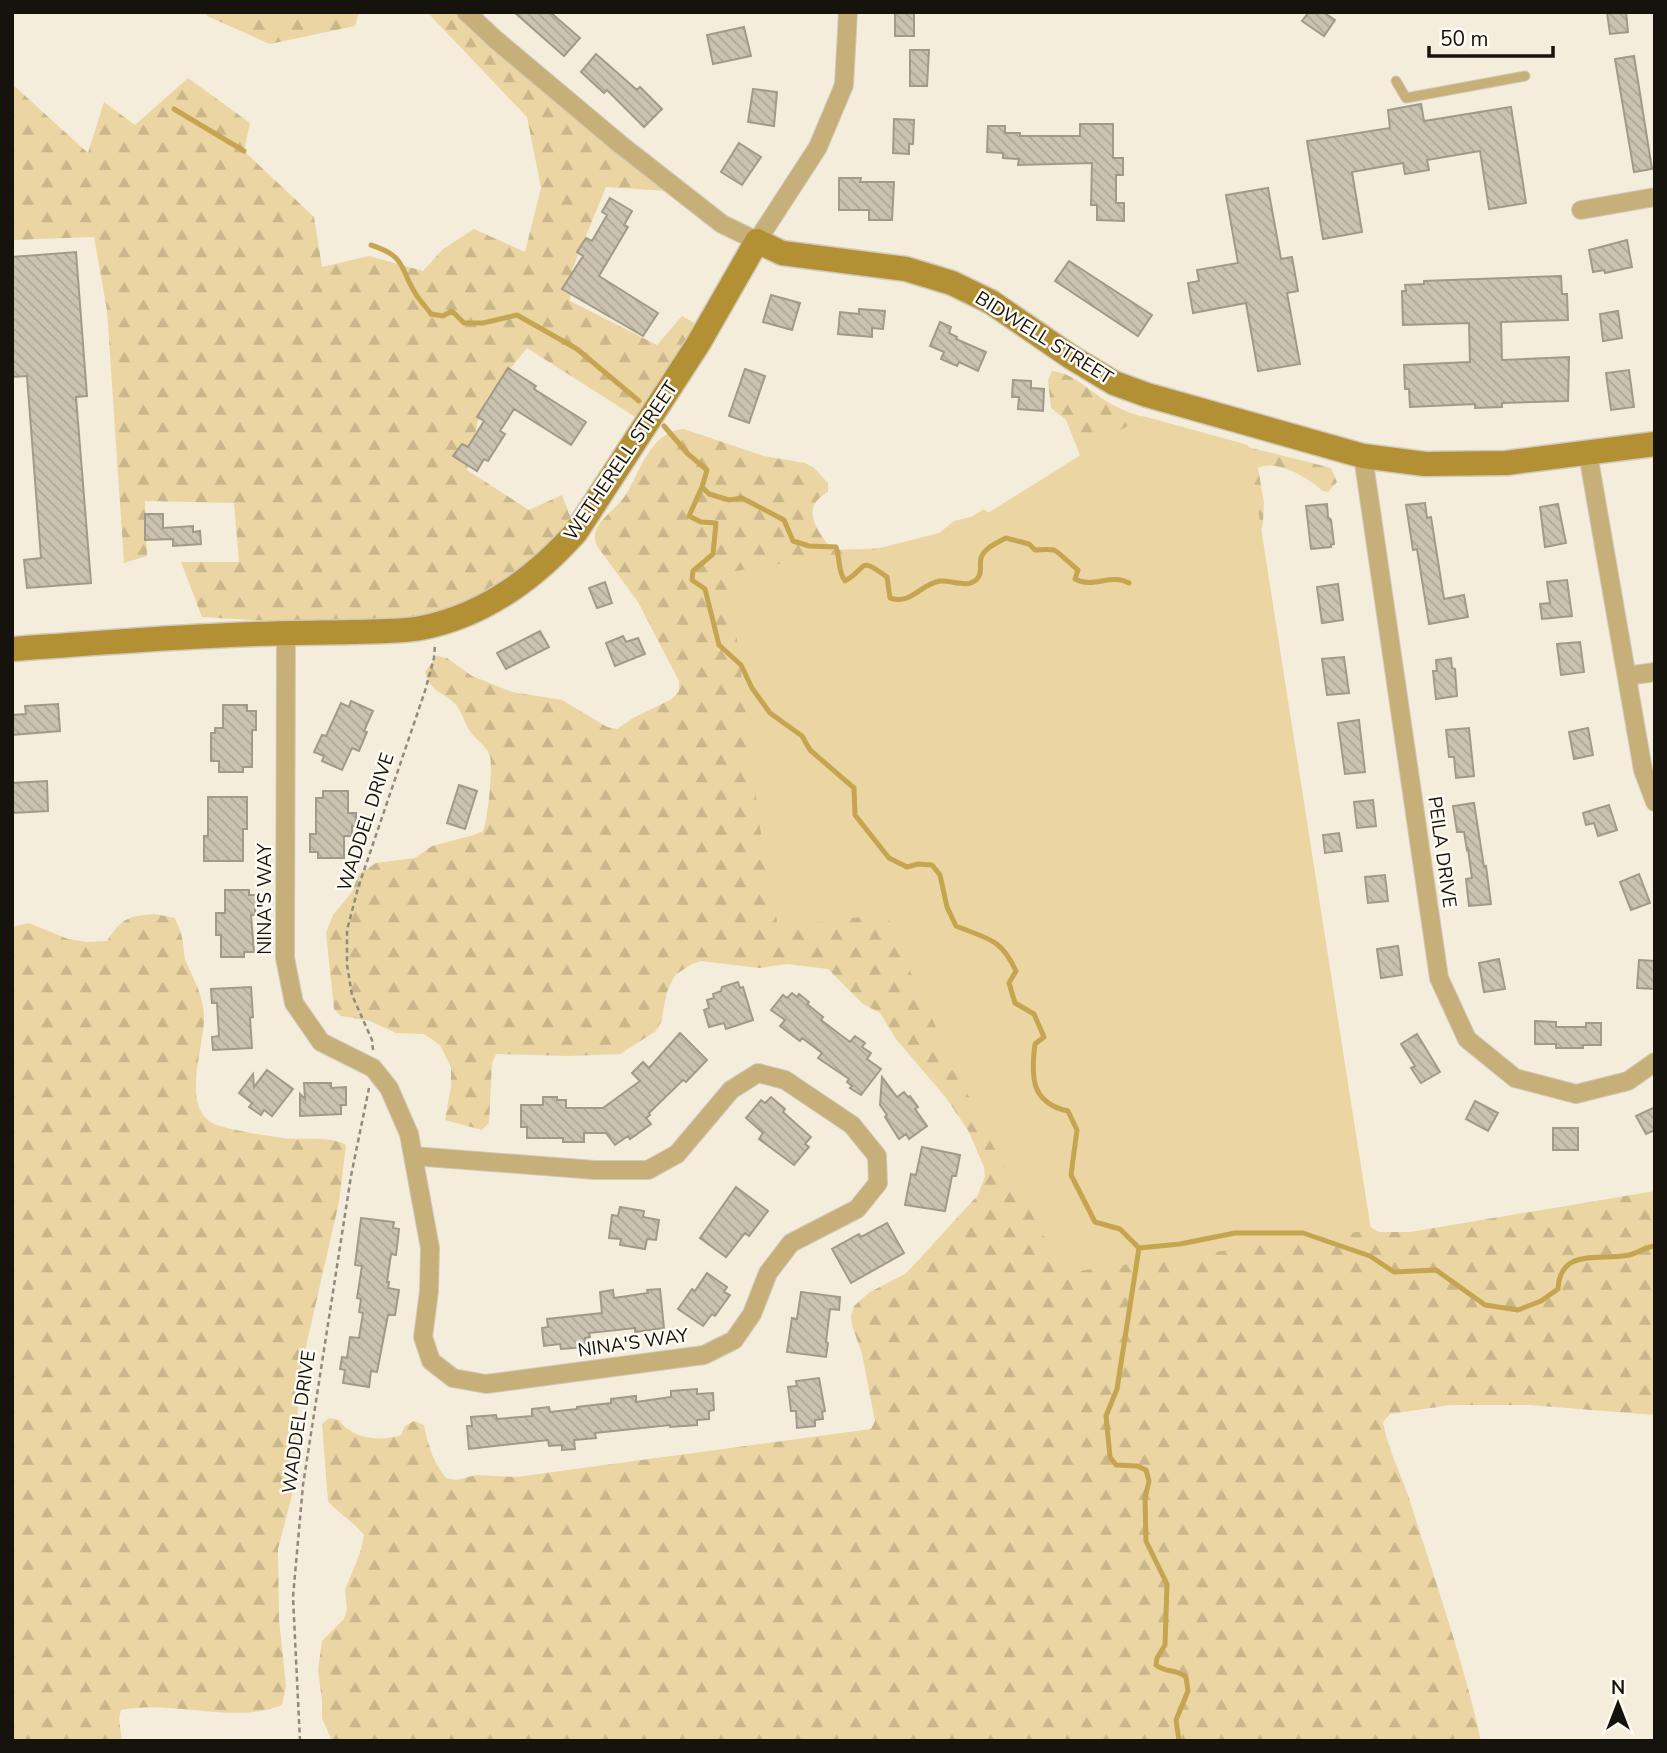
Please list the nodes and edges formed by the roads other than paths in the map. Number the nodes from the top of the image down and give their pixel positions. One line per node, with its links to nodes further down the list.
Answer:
1 (466, 12): 7 (street, BIDWELL STREET)
2 (848, 12): 7 (street, WETHERELL STREET)
3 (1525, 76): 4 (lane)
4 (1395, 81)
5 (1655, 197): 6 (street)
6 (1581, 210)
7 (757, 241): 10 (street, BIDWELL STREET); 11 (street, WETHERELL STREET)
8 (1655, 444): 9 (street, BIDWELL STREET)
9 (1588, 454): 10 (street, BIDWELL STREET); 14 (street)
10 (1363, 456): 16 (street, PEILA DRIVE)
11 (286, 633): 12 (street, WETHERELL STREET); 17 (street, NINA'S WAY)
12 (12, 649)
13 (1655, 672): 14 (street)
14 (1627, 676): 15 (street)
15 (1655, 802)
16 (1655, 1062)
17 (413, 1156): 17 (street, NINA'S WAY)

